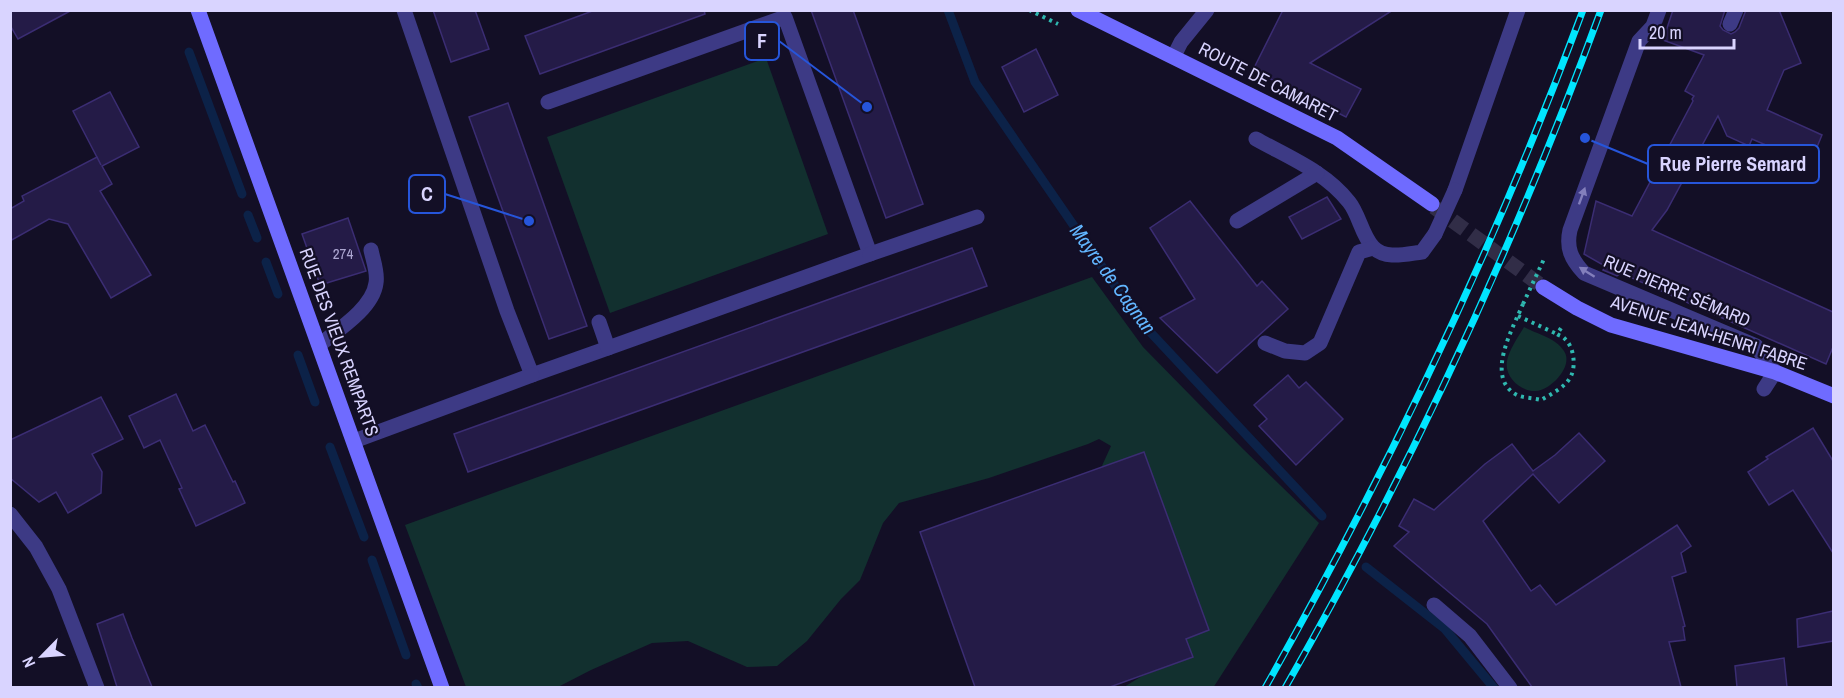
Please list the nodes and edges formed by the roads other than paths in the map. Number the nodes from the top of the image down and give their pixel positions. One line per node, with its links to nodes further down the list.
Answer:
1 (198, 10): 21 (main road, RUE DES VIEUX REMPARTS)
2 (404, 10): 24 (street)
3 (1078, 10): 8 (main road, ROUTE DE CAMARET)
4 (1207, 10): 8 (street)
5 (1518, 10): 15 (street, bridge)
6 (1659, 10): 23 (street, RUE PIERRE SÉMARD, one-way to 6)
7 (784, 14): 9 (street); 17 (street)
8 (1174, 56): 12 (main road, ROUTE DE CAMARET)
9 (548, 102)
10 (1256, 139): 11 (street)
11 (1317, 173): 14 (street); 15 (street)
12 (1432, 204)
13 (977, 217): 17 (street)
14 (1237, 221)
15 (1373, 248): 20 (street)
16 (371, 250): 21 (street)
17 (870, 254): 22 (street)
18 (1543, 287): 23 (main road, AVENUE JEAN-HENRI FABRE)
19 (599, 322): 22 (street)
20 (1265, 343)
21 (319, 345): 27 (main road, RUE DES VIEUX REMPARTS)
22 (608, 348): 24 (street)
23 (1775, 372): 25 (street); 26 (main road, AVENUE JEAN-HENRI FABRE)
24 (532, 375): 27 (street)
25 (1764, 389)
26 (1833, 396)
27 (354, 441): 31 (main road, RUE DES VIEUX REMPARTS)
28 (10, 514): 30 (street)
29 (1434, 605): 32 (street)
30 (97, 687)
31 (442, 687)
32 (1510, 687)

